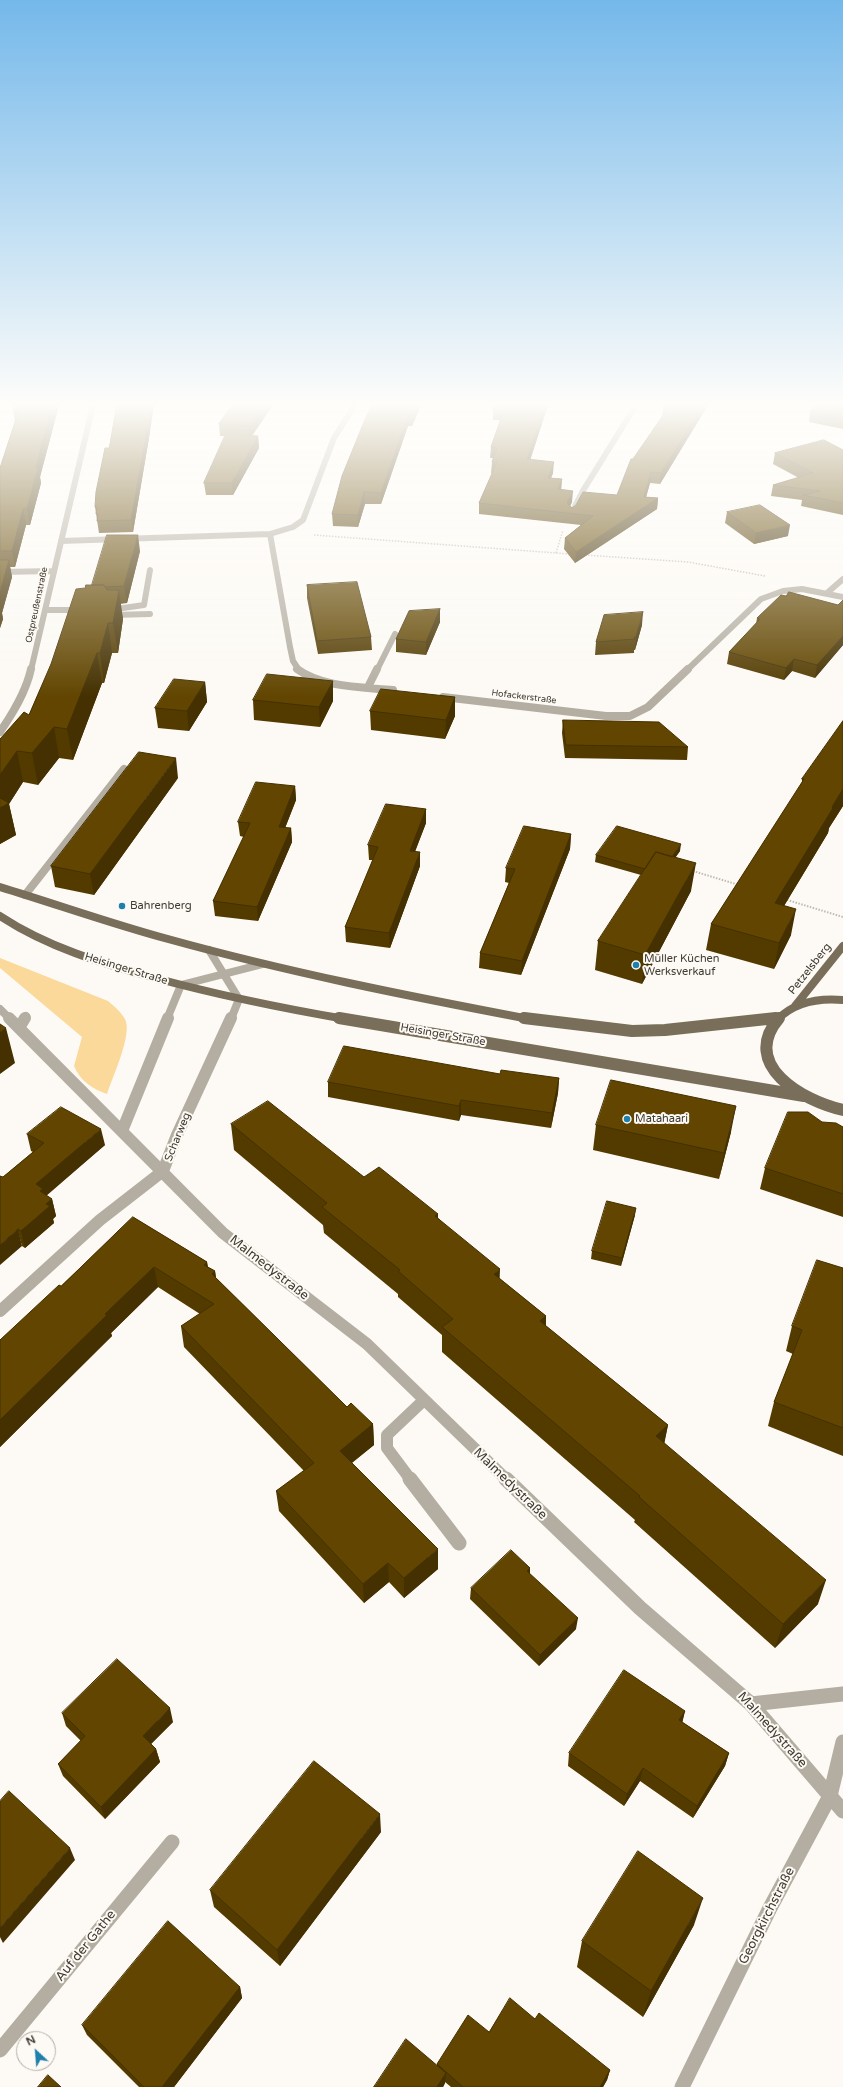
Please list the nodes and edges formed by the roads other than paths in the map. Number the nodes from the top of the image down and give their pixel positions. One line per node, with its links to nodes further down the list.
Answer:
1 (71, 502): 6 (street, Ostpreußenstraße)
2 (310, 502): 5 (street)
3 (577, 502): 4 (street)
4 (571, 514)
5 (270, 534): 6 (street); 18 (street)
6 (62, 541): 8 (street, Ostpreußenstraße)
7 (150, 570): 15 (street)
8 (53, 571): 9 (street); 14 (street, Ostpreußenstraße)
9 (0, 572)
10 (843, 579): 11 (street)
11 (827, 593): 12 (street, Hofackerstraße); 20 (street, Hofackerstraße)
12 (843, 597)
13 (92, 610): 14 (street)
14 (44, 614): 16 (street); 21 (street, Ostpreußenstraße)
15 (150, 614)
16 (86, 616)
17 (395, 634): 18 (street)
18 (368, 687): 19 (street)
19 (399, 691)
20 (437, 696)
21 (0, 732)
22 (124, 769): 24 (street)
23 (0, 886): 24 (main road)
24 (25, 895): 27 (main road)
25 (0, 916): 30 (main road, Heisinger Straße)
26 (843, 946): 33 (main road, Petzelsberg)
27 (209, 950): 28 (main road); 29 (street)
28 (263, 964): 29 (street); 36 (main road)
29 (222, 974): 30 (street); 31 (street)
30 (182, 985): 31 (main road, Heisinger Straße); 40 (street)
31 (239, 999): 38 (main road, Heisinger Straße); 41 (street, Scharweg)
32 (843, 1000): 33 (main road)
33 (795, 1006): 36 (main road)
34 (0, 1009): 37 (street)
35 (26, 1016): 37 (street)
36 (777, 1018): 38 (main road)
37 (19, 1028): 40 (street)
38 (804, 1096): 39 (main road)
39 (843, 1110)
40 (122, 1131): 41 (street)
41 (163, 1171): 42 (street, Scharweg); 43 (street, Malmedystraße)
42 (0, 1311)
43 (424, 1400): 44 (street); 46 (street, Malmedystraße)
44 (459, 1544)
45 (843, 1694): 46 (street)
46 (751, 1704): 48 (street, Malmedystraße)
47 (843, 1742): 48 (street, Georgkirchstraße)
48 (830, 1796): 49 (street, Malmedystraße); 52 (street, Georgkirchstraße)
49 (843, 1811)
50 (172, 1842): 51 (street, Auf der Gathe)
51 (0, 2050)
52 (682, 2087)

